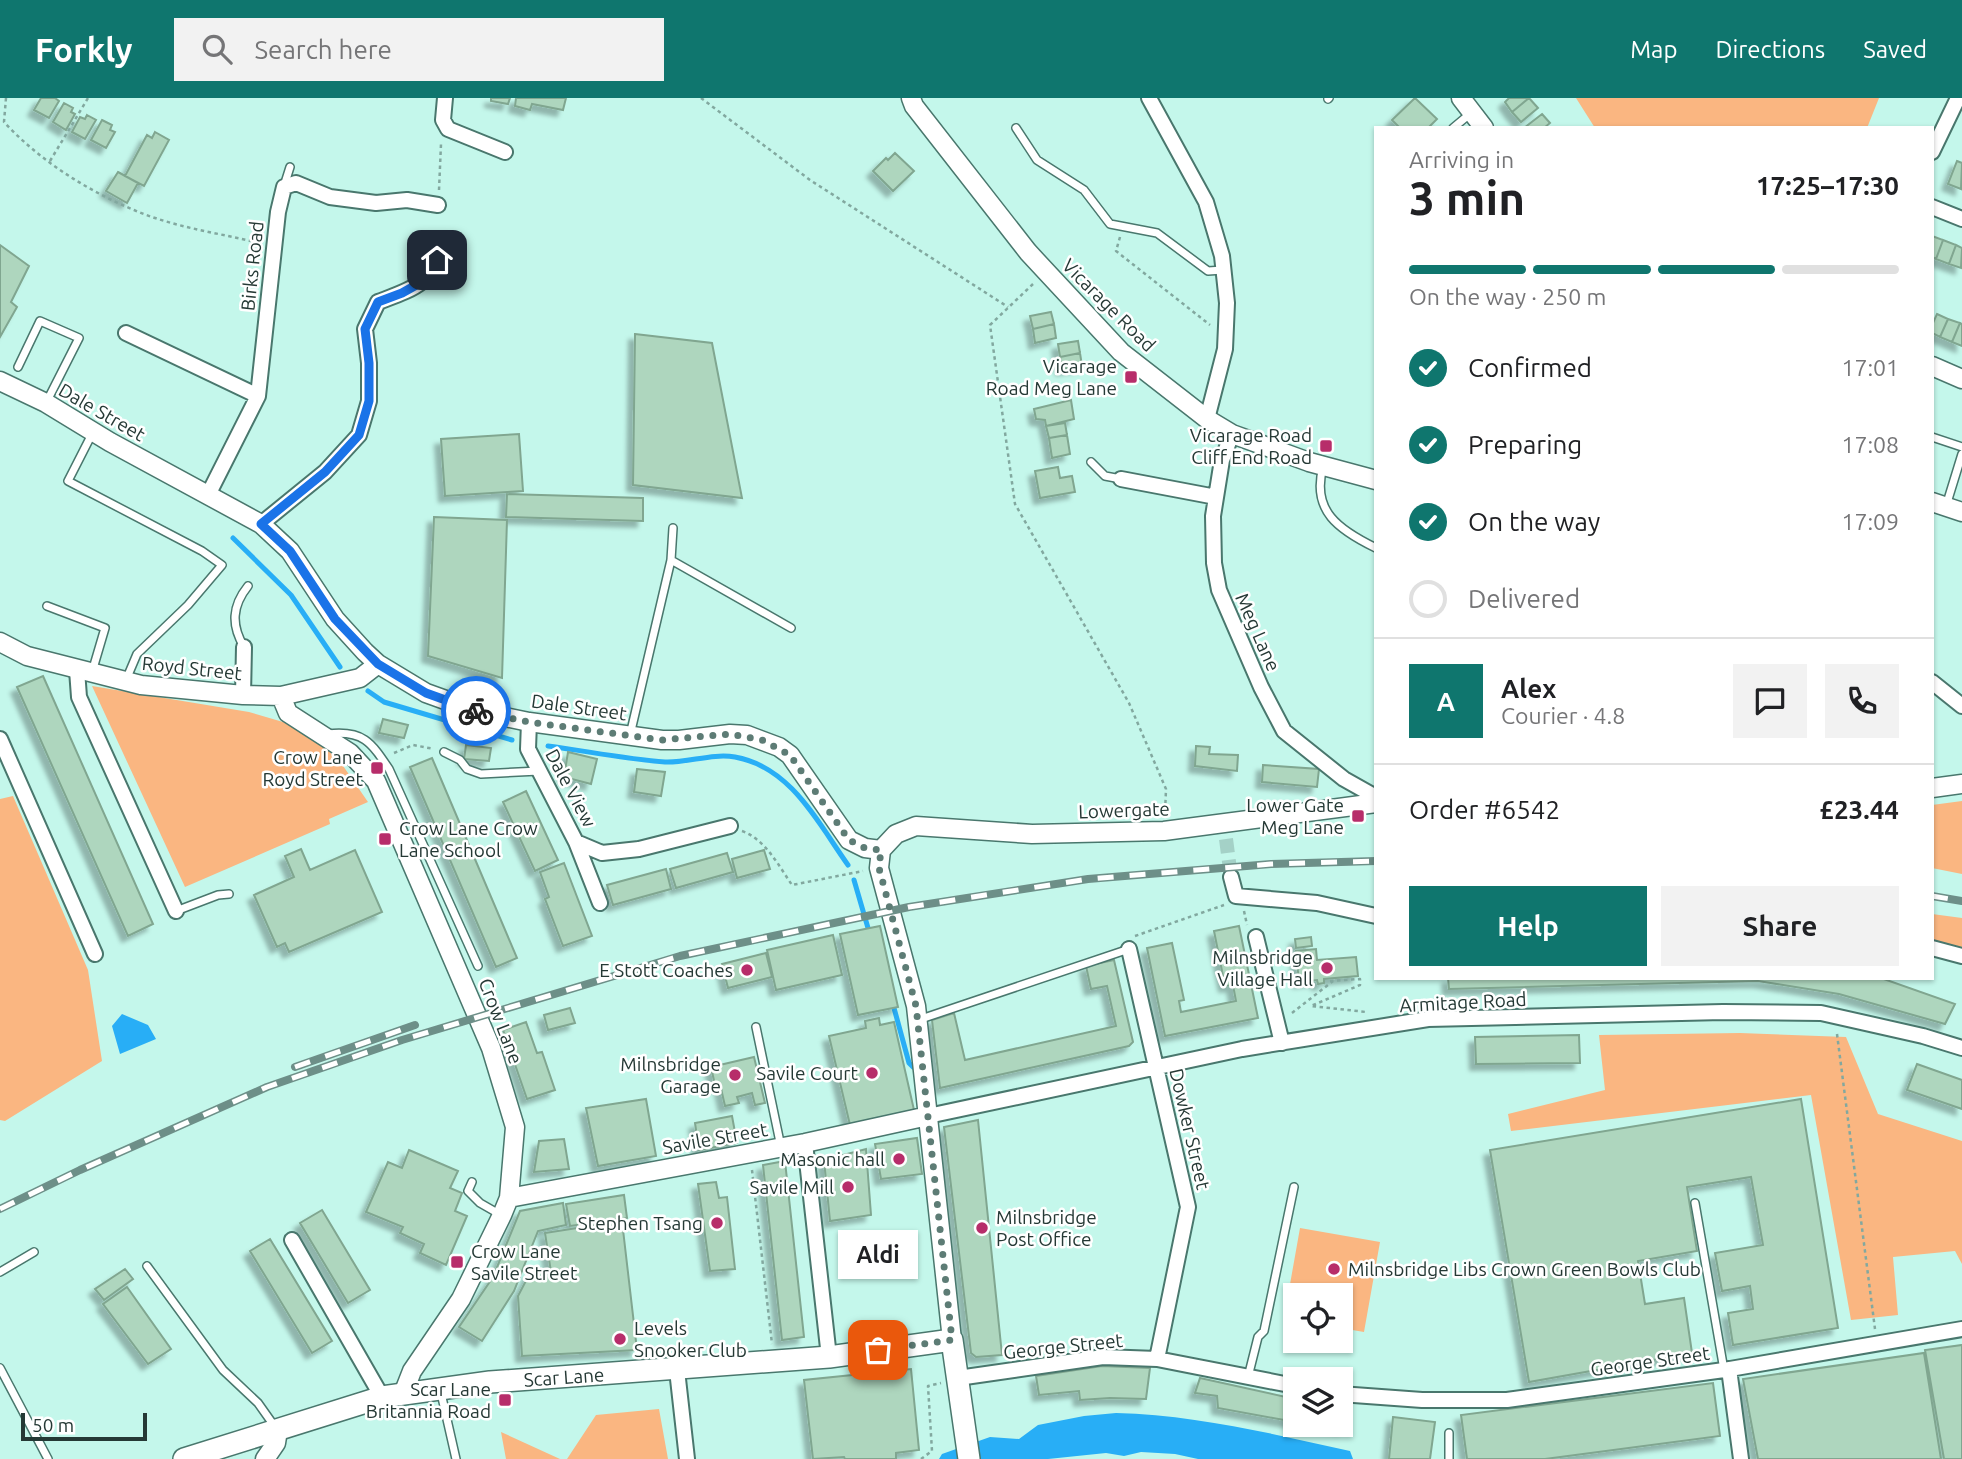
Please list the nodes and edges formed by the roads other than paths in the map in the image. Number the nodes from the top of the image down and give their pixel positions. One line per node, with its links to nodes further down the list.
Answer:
1 (445, 98): 10 (street)
2 (911, 98): 25 (street, Vicarage Road)
3 (1149, 98): 17 (street)
4 (1958, 98): 9 (street)
5 (1466, 105): 6 (lane); 7 (street)
6 (1454, 126)
7 (1483, 126)
8 (1016, 128): 17 (lane)
9 (1934, 148)
10 (505, 152)
11 (290, 167): 12 (lane)
12 (284, 187): 13 (street); 23 (street, Birks Road)
13 (438, 205)
14 (1934, 208): 15 (street)
15 (1962, 219)
16 (436, 246): 38 (street)
17 (1223, 270): 25 (street)
18 (126, 333): 23 (street)
19 (18, 367): 24 (lane)
20 (1934, 367): 21 (street)
21 (1962, 379)
22 (0, 381): 24 (street, Dale Street)
23 (258, 396): 35 (street, Birks Road)
24 (46, 403): 26 (street, Dale Street)
25 (1207, 419): 27 (street, Vicarage Road)
26 (93, 432): 35 (street, Dale Street); 49 (lane)
27 (1232, 434): 32 (street, Vicarage Road); 36 (street, Meg Lane)
28 (1934, 438): 29 (lane)
29 (1962, 447)
30 (1962, 454): 37 (lane)
31 (1090, 462): 33 (lane)
32 (1323, 466): 34 (street, Vicarage Road); 40 (lane)
33 (1121, 479): 36 (street)
34 (1374, 479)
35 (208, 495): 38 (street, Dale Street)
36 (1216, 497): 62 (street, Meg Lane)
37 (1947, 507)
38 (261, 524): 47 (street, Dale Street)
39 (673, 527): 41 (lane)
40 (1374, 547)
41 (671, 560): 44 (lane); 56 (lane)
42 (248, 586): 46 (lane)
43 (47, 607): 48 (lane)
44 (791, 628)
45 (0, 642): 48 (street, Royd Street)
46 (244, 647): 51 (street)
47 (378, 664): 52 (street, Royd Street); 54 (street, Dale Street)
48 (84, 671): 49 (street, Royd Street); 70 (street)
49 (126, 681): 51 (street, Royd Street)
50 (1934, 684): 53 (street)
51 (243, 695): 52 (street, Royd Street)
52 (281, 696): 55 (street, Crow Lane)
53 (1962, 706)
54 (529, 722): 56 (street, Dale Street); 59 (street, Dale View)
55 (323, 735): 77 (lane); 89 (street, Crow Lane)
56 (630, 735): 66 (street, Dale Street)
57 (0, 739): 75 (street)
58 (444, 752): 59 (lane)
59 (539, 771): 65 (street, Dale View)
60 (1962, 784): 61 (street)
61 (1934, 788)
62 (1374, 796)
63 (1374, 803): 66 (street, Lowergate)
64 (730, 826): 65 (street, Dale View)
65 (576, 842): 69 (street)
66 (880, 859): 78 (street)
67 (1231, 877): 71 (street)
68 (229, 894): 70 (lane)
69 (600, 903)
70 (176, 911)
71 (1374, 916)
72 (1256, 937): 80 (street)
73 (1129, 949): 78 (lane); 82 (street, Dowker Street)
74 (1934, 949): 76 (street)
75 (95, 954)
76 (1962, 956)
77 (478, 966)
78 (918, 1020): 83 (street)
79 (756, 1027): 85 (lane)
80 (1282, 1043): 81 (street, Armitage Road); 82 (street, Armitage Road)
81 (1962, 1048)
82 (1156, 1069): 83 (street, Armitage Road); 97 (street, Dowker Street)
83 (928, 1116): 84 (street, Savile Street); 95 (street)
84 (805, 1143): 85 (street, Savile Street); 96 (street)
85 (782, 1147): 89 (street, Savile Street)
86 (472, 1182): 89 (lane)
87 (1294, 1187): 102 (lane)
88 (1695, 1203): 99 (lane)
89 (505, 1207): 105 (street, Crow Lane)
90 (292, 1240): 107 (street)
91 (34, 1252): 93 (lane)
92 (147, 1266): 108 (lane)
93 (0, 1272)
94 (1962, 1329): 99 (street, George Street)
95 (952, 1340): 96 (main road, Scar Lane); 101 (main road)
96 (829, 1357): 100 (main road, Scar Lane)
97 (1157, 1359): 101 (street, George Street); 102 (street, George Street)
98 (0, 1368): 112 (lane)
99 (1726, 1369): 106 (street, George Street); 111 (street)
100 (677, 1370): 104 (main road, Scar Lane); 116 (street)
101 (958, 1378): 110 (main road)
102 (1248, 1378): 103 (street, George Street)
103 (1283, 1384)
104 (440, 1389): 105 (main road, Scar Lane); 115 (lane)
105 (403, 1394): 107 (main road, Scar Lane)
106 (1353, 1395)
107 (382, 1397): 108 (main road, Scar Lane)
108 (278, 1430): 113 (main road, Scar Lane); 114 (street)
109 (1449, 1433): 117 (lane)
110 (968, 1450)
111 (1737, 1458)
112 (48, 1459)
113 (184, 1459)
114 (265, 1459)
115 (456, 1459)
116 (687, 1459)
117 (1449, 1459)

